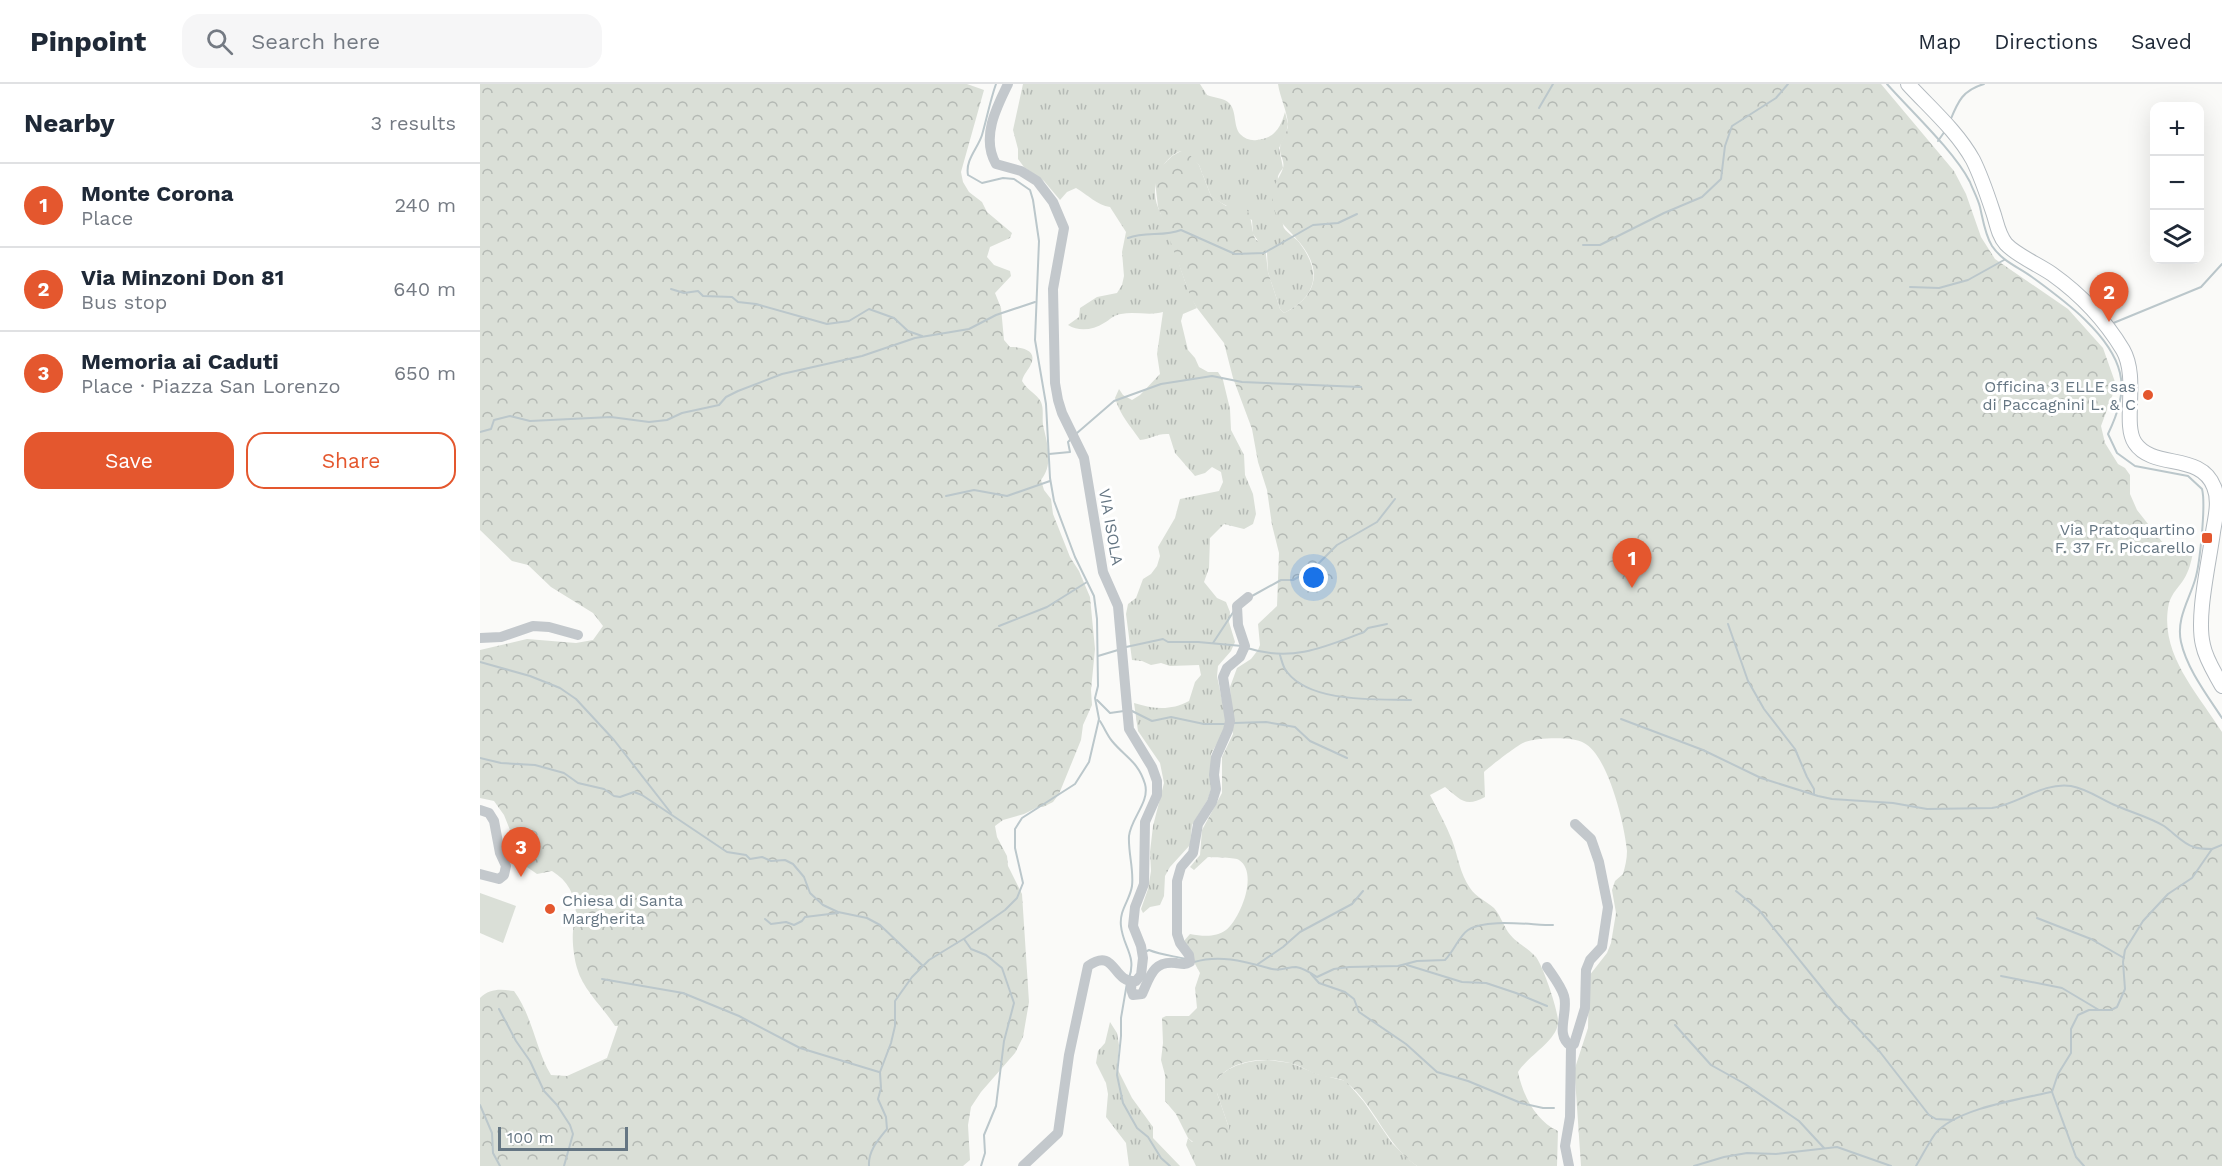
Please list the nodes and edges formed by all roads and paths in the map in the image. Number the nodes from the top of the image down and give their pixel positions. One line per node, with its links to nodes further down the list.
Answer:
1 (1008, 84): 11 (street, VIA ISOLA)
2 (1908, 84): 6 (main road)
3 (1248, 597): 11 (street)
4 (578, 635): 5 (street)
5 (480, 638)
6 (2222, 686)
7 (480, 810): 9 (street)
8 (1575, 824): 12 (street)
9 (480, 874)
10 (1547, 967): 12 (street)
11 (1132, 981): 13 (street)
12 (1571, 1046): 14 (street)
13 (1023, 1166)
14 (1569, 1166)

